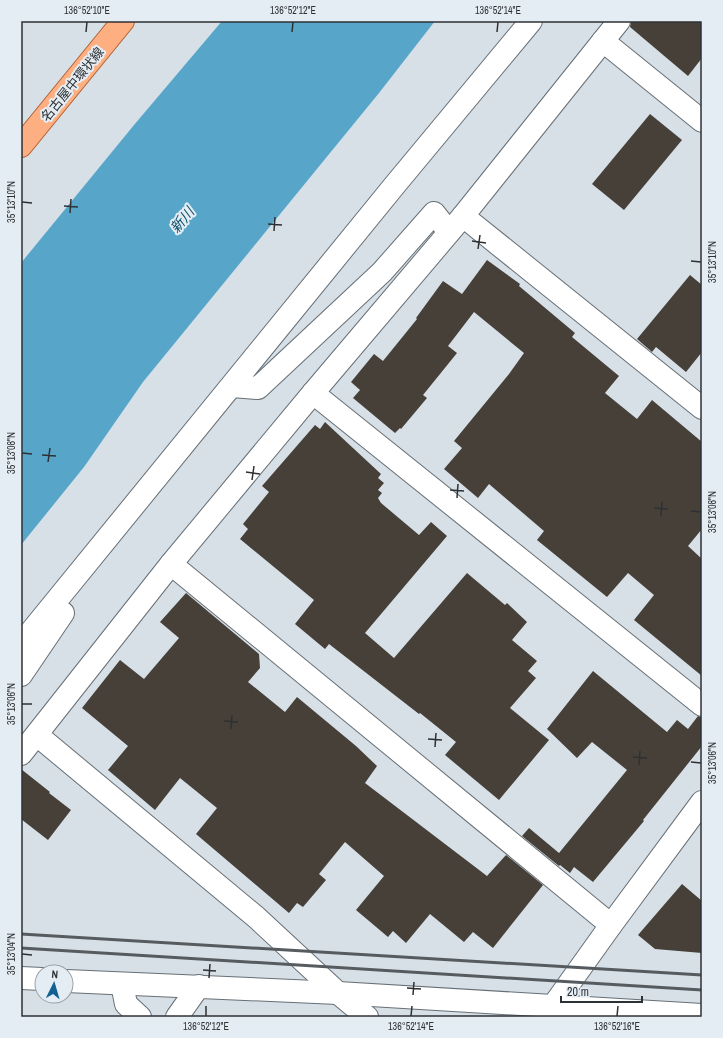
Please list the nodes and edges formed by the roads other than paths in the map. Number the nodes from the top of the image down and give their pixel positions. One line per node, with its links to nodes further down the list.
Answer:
1 (123, 21): 6 (main road, 名古屋中環状線)
2 (531, 21): 8 (street)
3 (619, 21): 4 (street)
4 (603, 41): 5 (street); 7 (street)
5 (702, 121)
6 (21, 146)
7 (456, 224): 8 (street); 9 (street); 10 (street)
8 (232, 386): 11 (street)
9 (313, 393): 12 (street); 15 (street)
10 (702, 408)
11 (142, 496): 13 (street); 14 (street)
12 (171, 564): 16 (street); 19 (street)
13 (21, 644)
14 (21, 675)
15 (702, 705)
16 (37, 735): 17 (street); 25 (street)
17 (21, 754)
18 (702, 802): 19 (street)
19 (610, 925): 26 (street)
20 (21, 978): 21 (street)
21 (34, 979)
22 (74, 981): 23 (street)
23 (122, 984): 24 (street); 28 (street)
24 (199, 986): 25 (street); 29 (street)
25 (338, 993): 26 (street); 30 (street)
26 (549, 1012): 27 (street)
27 (702, 1015)
28 (140, 1017)
29 (177, 1017)
30 (367, 1017)

